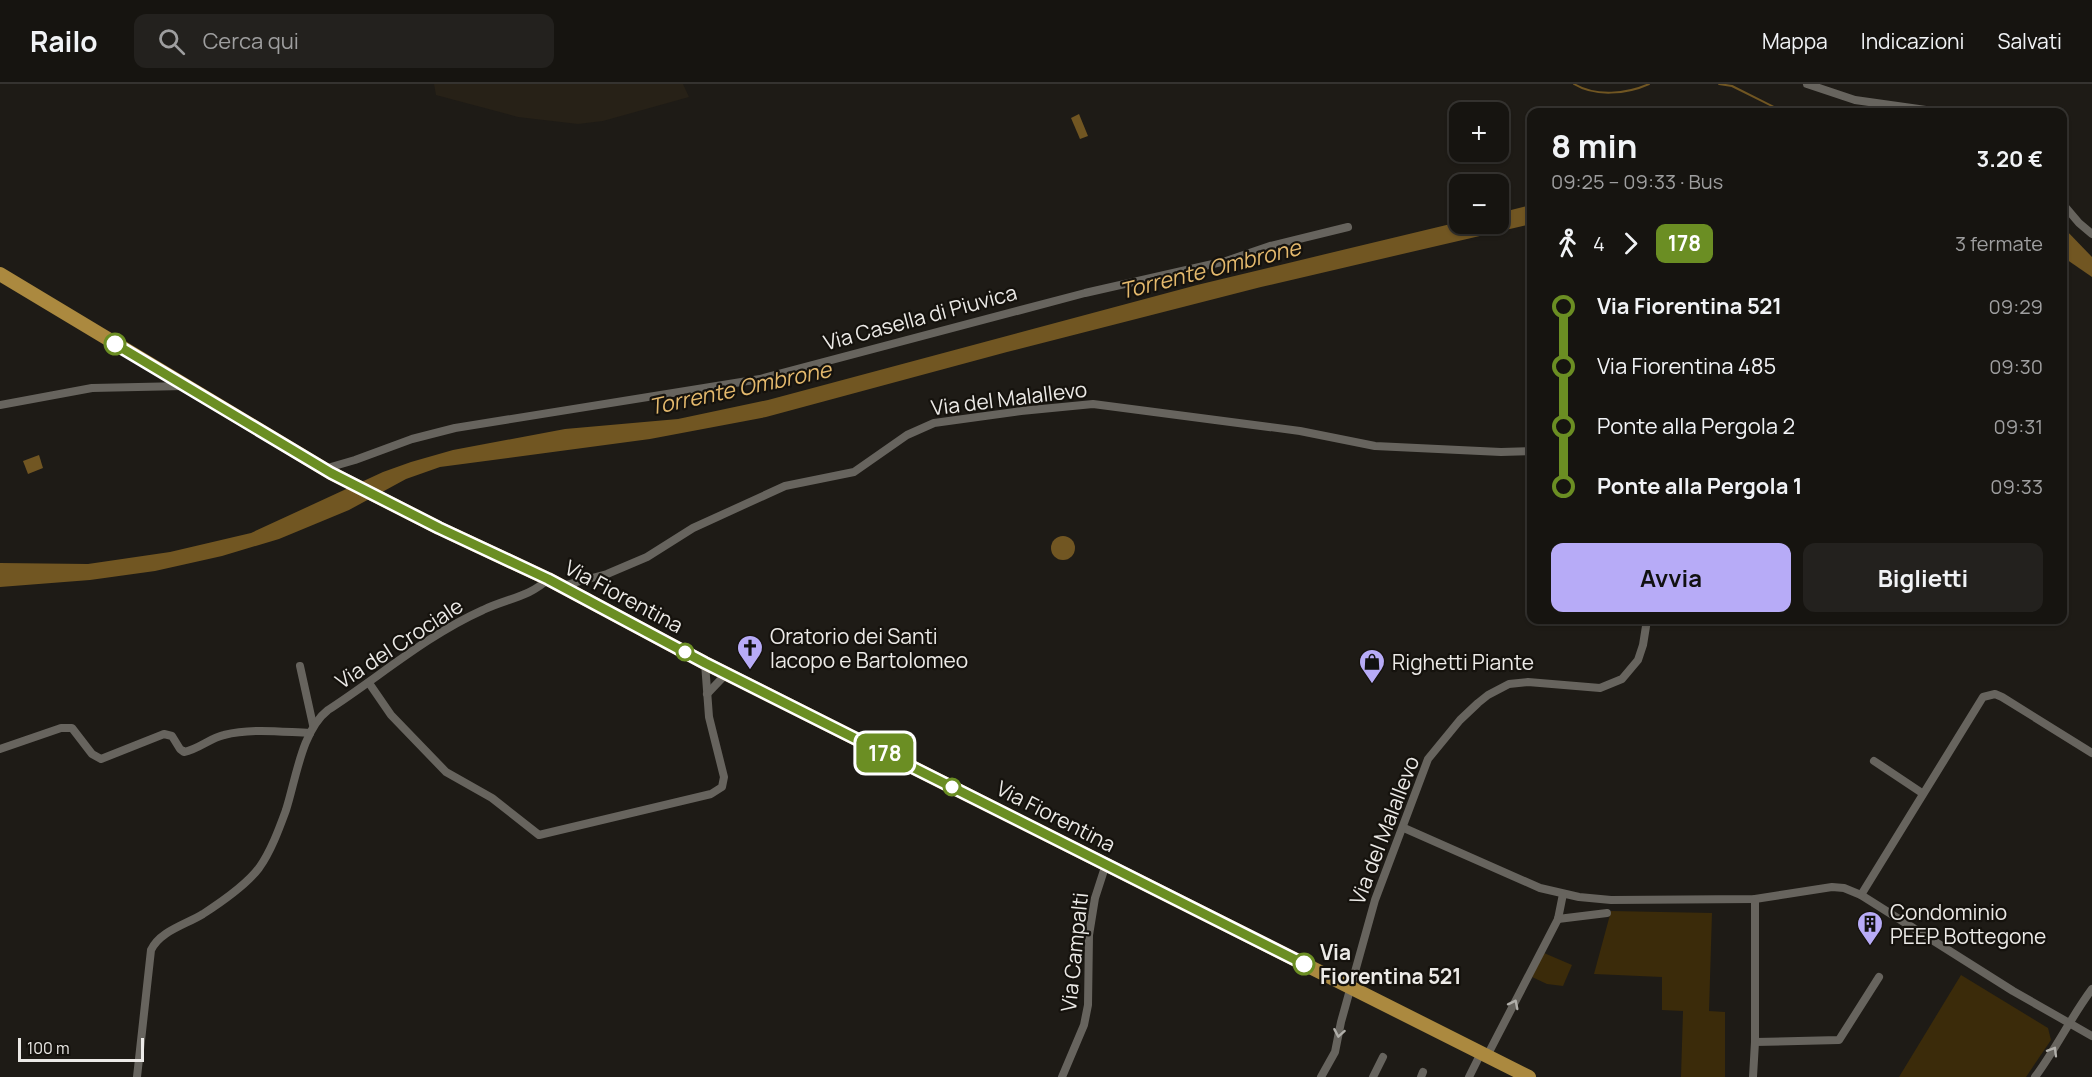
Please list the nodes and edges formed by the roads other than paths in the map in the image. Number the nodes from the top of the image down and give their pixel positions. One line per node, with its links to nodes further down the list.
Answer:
1 (1807, 84): 2 (street)
2 (1912, 108)
3 (2067, 209): 5 (street)
4 (1348, 227): 10 (street, Via Casella di Piuvica)
5 (2092, 234)
6 (0, 274): 7 (main road, Via Fiorentina)
7 (186, 386): 8 (street); 10 (main road, Via Fiorentina)
8 (0, 405)
9 (1527, 451): 12 (street, Via del Malallevo)
10 (327, 471): 11 (main road, Via Fiorentina)
11 (548, 579): 12 (main road, Via Fiorentina); 17 (street, Via del Crociale)
12 (562, 586): 14 (main road, Via Fiorentina)
13 (1646, 624): 24 (street, Via del Malallevo)
14 (705, 663): 16 (main road, Via Fiorentina); 18 (street)
15 (300, 666): 19 (street)
16 (726, 674): 18 (street); 25 (main road, Via Fiorentina)
17 (369, 683): 18 (street); 19 (street, Via del Crociale)
18 (707, 694)
19 (312, 729): 20 (street); 39 (street, Via del Crociale)
20 (0, 749)
21 (2092, 753): 23 (street)
22 (1874, 760): 23 (street)
23 (1922, 793): 27 (street)
24 (1404, 828): 26 (street); 32 (street, Via del Malallevo)
25 (1106, 864): 32 (main road, Via Fiorentina); 40 (street, Via Campalti)
26 (1563, 894): 28 (street); 30 (street)
27 (1861, 895): 28 (street); 34 (street)
28 (1755, 899): 36 (street)
29 (1607, 913): 30 (street)
30 (1557, 919): 37 (street, one-way to 30)
31 (1879, 977): 36 (street)
32 (1351, 987): 37 (main road, Via Fiorentina); 41 (street, Via del Malallevo, one-way to 41)
33 (2092, 989): 34 (street)
34 (2068, 1023): 35 (street); 46 (street, one-way to 34)
35 (2092, 1036)
36 (1755, 1042): 45 (street)
37 (1484, 1055): 43 (street); 44 (main road, Via Fiorentina)
38 (1383, 1057): 42 (street)
39 (136, 1077)
40 (1062, 1077)
41 (1322, 1077)
42 (1373, 1077)
43 (1469, 1077)
44 (1529, 1077)
45 (1753, 1077)
46 (2035, 1077)

